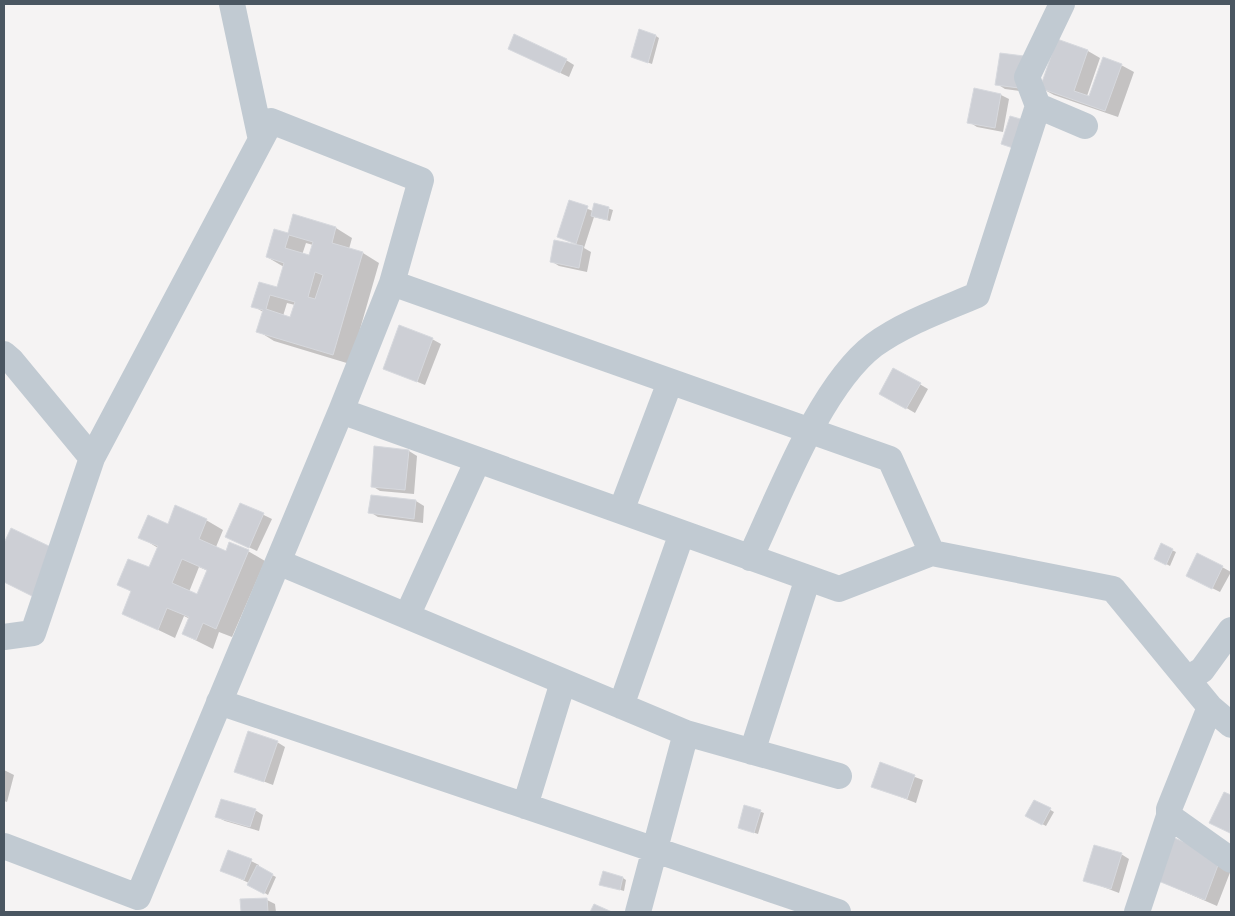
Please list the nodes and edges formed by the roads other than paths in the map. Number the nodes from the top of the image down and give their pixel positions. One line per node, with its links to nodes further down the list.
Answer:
1 (232, 4): 5 (street)
2 (1062, 4): 3 (street)
3 (1038, 106): 4 (street); 10 (street)
4 (1085, 126)
5 (261, 140): 6 (street); 11 (street)
6 (392, 283): 8 (street); 9 (street)
7 (4, 354): 11 (street)
8 (670, 382): 10 (street); 13 (street)
9 (341, 411): 12 (street); 17 (street)
10 (810, 430): 15 (street); 16 (street)
11 (92, 458): 21 (street)
12 (478, 460): 13 (street); 19 (street)
13 (622, 511): 14 (street)
14 (682, 532): 16 (street); 25 (street)
15 (932, 553): 18 (street); 22 (street)
16 (750, 558): 18 (street)
17 (278, 562): 19 (street); 24 (street)
18 (808, 578): 29 (street)
19 (407, 616): 23 (street)
20 (1231, 630): 22 (street)
21 (4, 637)
22 (1187, 680): 26 (street)
23 (563, 682): 25 (street); 31 (street)
24 (219, 702): 31 (street); 33 (street)
25 (621, 706): 28 (street)
26 (1210, 707): 27 (street); 32 (street)
27 (1231, 725)
28 (686, 734): 29 (street); 34 (street)
29 (752, 752): 30 (street)
30 (839, 776)
31 (525, 806): 34 (street)
32 (1169, 816): 35 (street); 38 (street)
33 (4, 846)
34 (655, 850): 36 (street); 37 (street)
35 (1231, 860)
36 (638, 912)
37 (838, 912)
38 (1137, 912)

